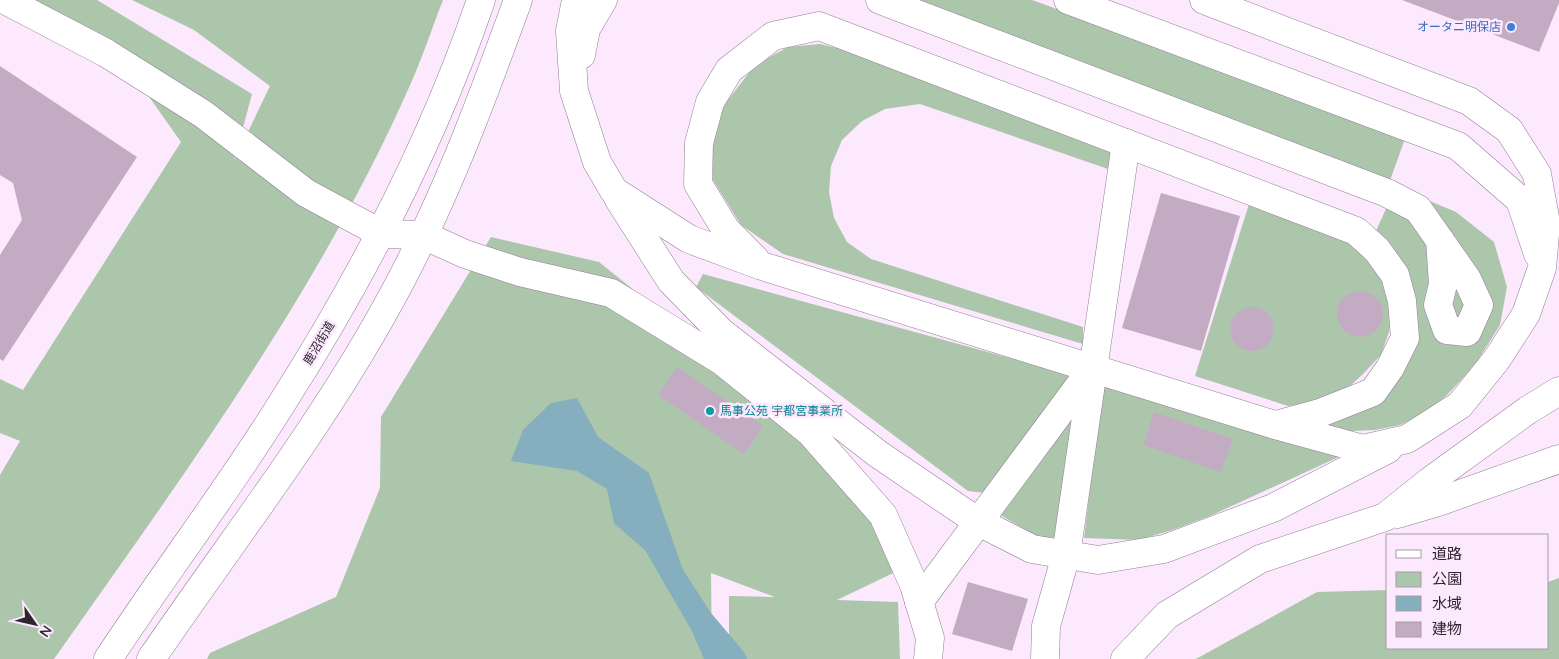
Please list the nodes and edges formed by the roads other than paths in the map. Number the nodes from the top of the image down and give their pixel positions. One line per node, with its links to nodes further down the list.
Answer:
1 (4, 0): 12 (main road)
2 (481, 0): 12 (main road, 鹿沼街道)
3 (518, 0): 13 (main road)
4 (576, 0): 9 (main road)
5 (603, 0): 9 (main road)
6 (880, 0): 14 (main road)
7 (1068, 0): 16 (main road)
8 (1204, 0): 16 (main road)
9 (574, 90): 11 (main road)
10 (1126, 143): 15 (main road); 17 (main road); 19 (main road)
11 (614, 191): 15 (main road); 23 (main road)
12 (382, 234): 13 (main road); 26 (main road, 鹿沼街道)
13 (423, 236): 25 (main road); 27 (main road)
14 (1440, 240)
15 (762, 266): 17 (main road)
16 (1542, 268): 20 (main road)
17 (1092, 368): 19 (main road); 23 (main road); 24 (main road)
18 (1559, 391): 22 (main road)
19 (1275, 425): 20 (main road)
20 (1407, 439): 24 (main road)
21 (1559, 459): 22 (main road)
22 (1385, 517): 30 (main road)
23 (977, 521): 24 (main road); 25 (main road)
24 (1066, 555): 29 (main road)
25 (919, 602): 28 (main road)
26 (108, 659)
27 (151, 659)
28 (928, 659)
29 (1045, 659)
30 (1125, 659)

